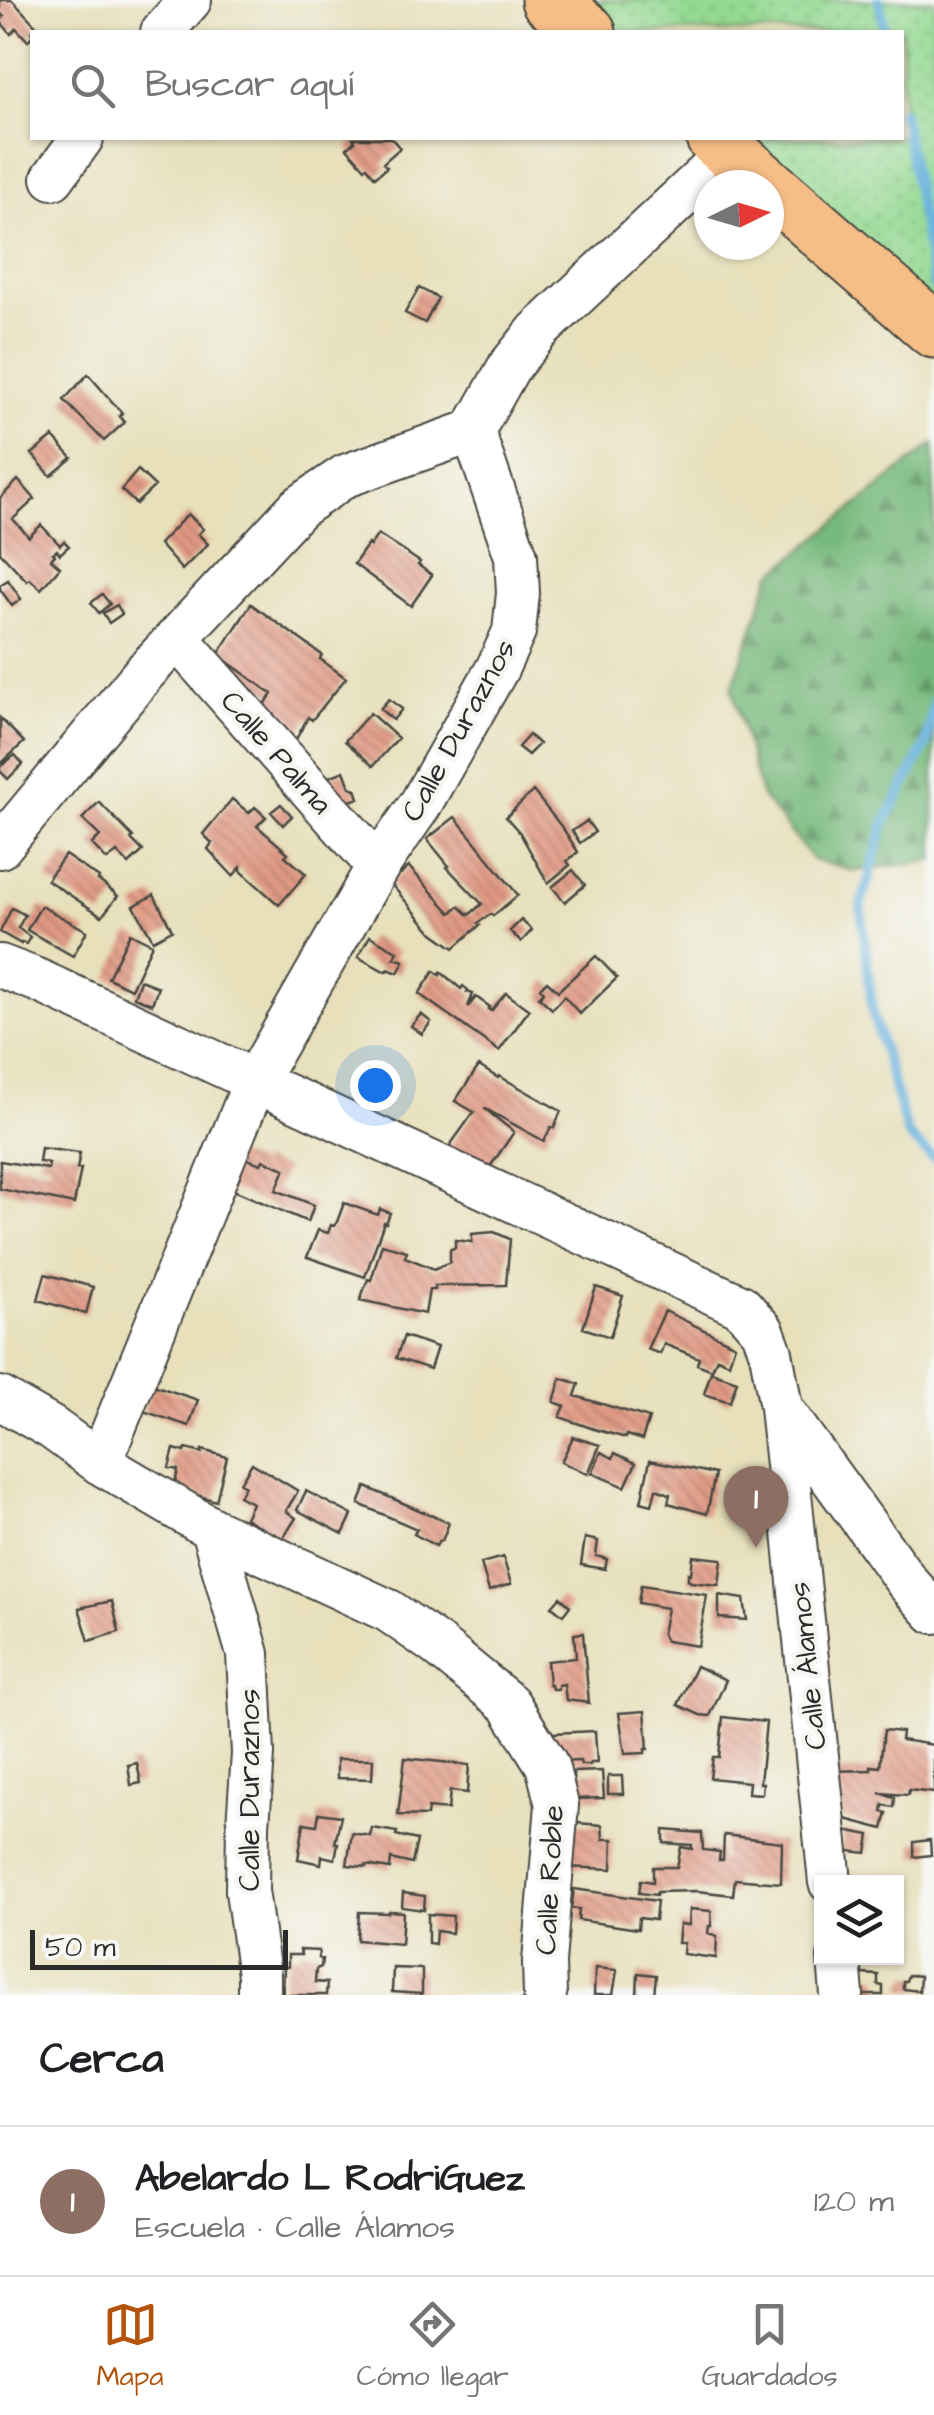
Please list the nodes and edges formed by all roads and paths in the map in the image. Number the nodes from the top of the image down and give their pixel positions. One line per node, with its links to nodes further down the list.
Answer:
1 (190, 0): 3 (street)
2 (549, 0): 4 (main road)
3 (164, 30)
4 (586, 30)
5 (81, 140): 7 (street)
6 (723, 144): 8 (main road); 9 (street)
7 (53, 178)
8 (934, 330)
9 (473, 431): 10 (street); 12 (street, Calle Duraznos)
10 (177, 638): 11 (street); 12 (street, Calle Palma)
11 (0, 847)
12 (378, 866): 14 (street, Calle Duraznos)
13 (0, 966): 14 (street)
14 (255, 1081): 16 (street, Calle Álamos); 17 (street, Calle Duraznos)
15 (0, 1398): 17 (street)
16 (781, 1408): 19 (street); 20 (street, Calle Álamos)
17 (100, 1463): 18 (street)
18 (212, 1529): 22 (street, Calle Duraznos); 23 (street, Calle Roble)
19 (934, 1612)
20 (829, 1875)
21 (839, 1965): 24 (street)
22 (259, 1995)
23 (546, 1995)
24 (842, 1995)

